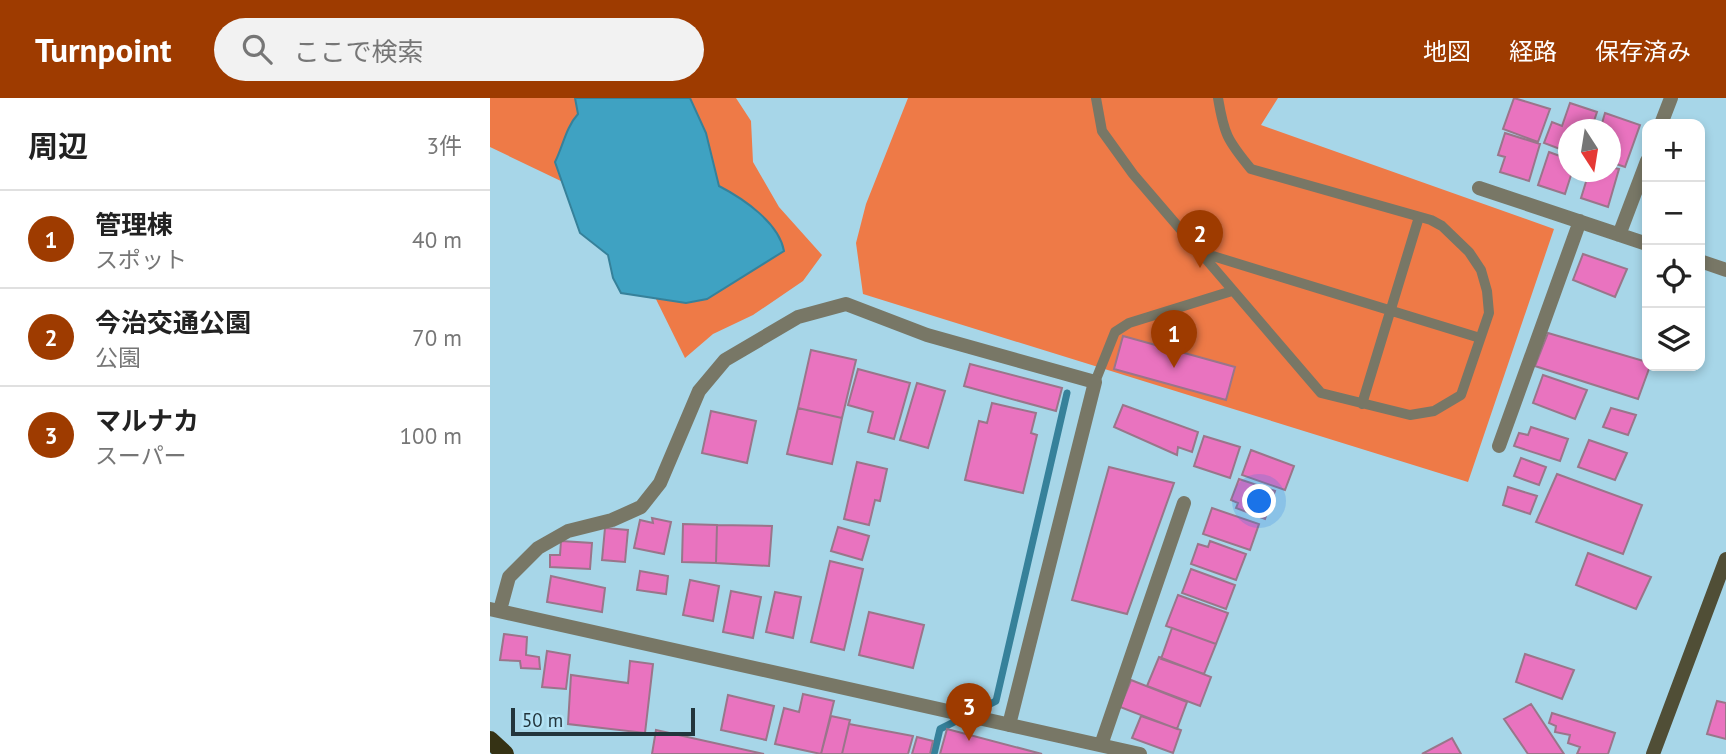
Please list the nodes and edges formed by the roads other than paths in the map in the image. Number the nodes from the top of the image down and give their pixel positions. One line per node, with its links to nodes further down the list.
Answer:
1 (1096, 98): 11 (lane)
2 (1218, 98): 7 (lane)
3 (1671, 98): 4 (street)
4 (1663, 119)
5 (1642, 174): 9 (street)
6 (1479, 188): 8 (street)
7 (1419, 217): 15 (lane); 16 (lane)
8 (1580, 221): 9 (street); 19 (street)
9 (1619, 235): 10 (street)
10 (1642, 242)
11 (1203, 253): 14 (lane); 15 (lane)
12 (1705, 263): 13 (street)
13 (1726, 270)
14 (1232, 291): 17 (lane); 18 (lane)
15 (1390, 312): 16 (lane); 18 (lane)
16 (1480, 338): 18 (lane)
17 (1095, 382): 22 (street); 23 (street)
18 (1362, 404)
19 (1499, 446)
20 (1184, 503): 25 (street)
21 (1726, 559): 28 (street)
22 (495, 610): 23 (street)
23 (1009, 725): 25 (street)
24 (490, 740): 26 (main road)
25 (1101, 746): 27 (street)
26 (505, 754)
27 (1140, 754)
28 (1653, 754)

